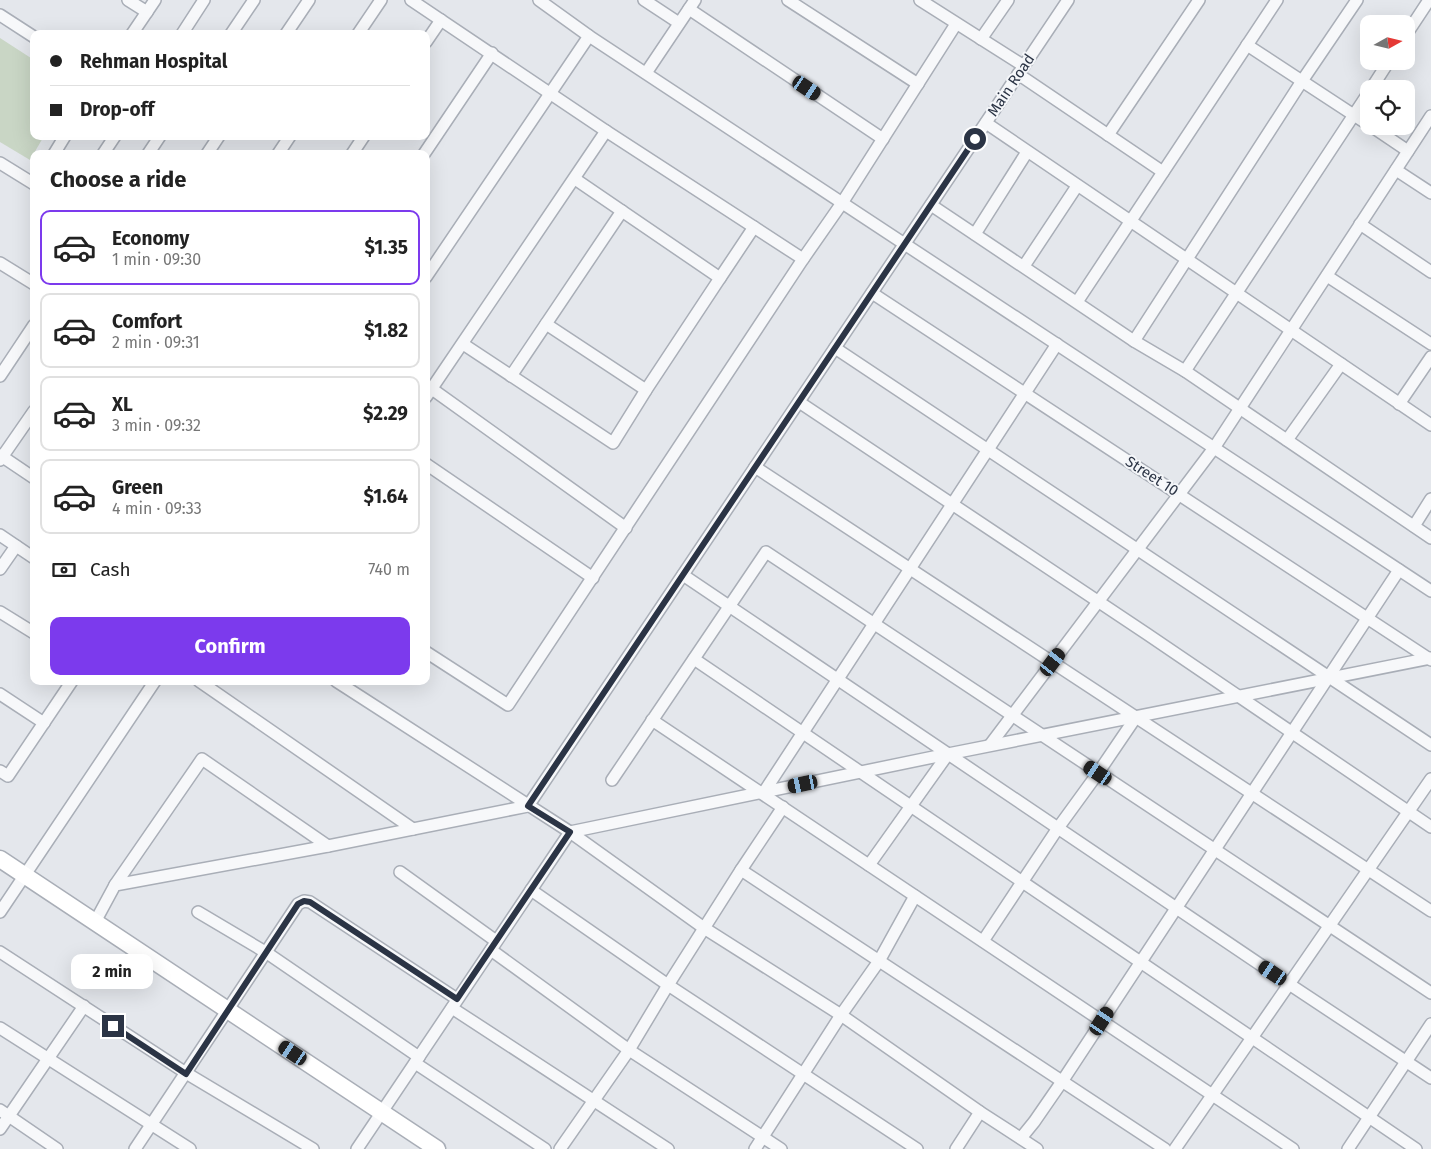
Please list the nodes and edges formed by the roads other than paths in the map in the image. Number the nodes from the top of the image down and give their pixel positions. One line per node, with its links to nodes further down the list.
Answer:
1 (128, 0): 19 (street)
2 (155, 0): 19 (street)
3 (204, 0): 26 (street)
4 (254, 0): 27 (street)
5 (309, 0): 28 (street)
6 (381, 0): 29 (street)
7 (411, 0): 21 (street)
8 (539, 0): 32 (street)
9 (644, 0): 23 (street)
10 (788, 0): 39 (street)
11 (920, 0): 24 (street)
12 (1008, 0): 33 (street)
13 (1068, 0): 36 (street, Main Road)
14 (1198, 0): 48 (street)
15 (1277, 0): 34 (street)
16 (1357, 0): 38 (street)
17 (1429, 0): 22 (street)
18 (692, 4): 23 (street); 49 (street)
19 (147, 12): 25 (street)
20 (0, 15): 30 (street)
21 (441, 20): 31 (street); 35 (street)
22 (1415, 21)
23 (679, 23): 37 (street)
24 (956, 24): 33 (street); 39 (street)
25 (135, 30)
26 (185, 30)
27 (234, 30)
28 (289, 30)
29 (361, 30)
30 (30, 34)
31 (430, 36)
32 (588, 36): 37 (street); 40 (street)
33 (981, 39): 36 (street)
34 (1247, 45): 38 (street); 55 (street)
35 (492, 53): 40 (street); 50 (street)
36 (1021, 70): 45 (street, Main Road); 48 (street)
37 (646, 73): 60 (street)
38 (1302, 81): 42 (street); 69 (street)
39 (918, 84): 49 (street)
40 (550, 93): 46 (street); 72 (street)
41 (1360, 106): 42 (street)
42 (1354, 115): 44 (street); 78 (street)
43 (1431, 116): 51 (street)
44 (1360, 119)
45 (986, 123): 52 (street); 61 (street, Main Road)
46 (606, 131): 56 (street); 65 (street)
47 (1384, 135): 51 (street)
48 (1108, 136): 55 (street)
49 (883, 140): 60 (street)
50 (427, 150)
51 (1408, 151): 54 (street)
52 (1028, 152): 58 (street); 66 (street)
53 (0, 163): 57 (street)
54 (1396, 170): 59 (street); 64 (street)
55 (1163, 172): 63 (street)
56 (575, 179): 62 (street); 84 (street)
57 (30, 182)
58 (1077, 186): 63 (street); 71 (street)
59 (1431, 192)
60 (842, 203): 67 (street); 68 (street)
61 (931, 205): 66 (street); 67 (street, Main Road)
62 (622, 211): 75 (street); 80 (street)
63 (1130, 222): 69 (street); 79 (street)
64 (1360, 224): 73 (street); 74 (street)
65 (754, 227): 68 (street); 75 (street)
66 (975, 234): 71 (street)
67 (905, 244): 77 (street, Main Road); 85 (street)
68 (803, 260): 115 (street)
69 (1186, 260): 78 (street); 83 (street)
70 (0, 262): 76 (street)
71 (1024, 266): 79 (street)
72 (430, 271)
73 (1431, 272)
74 (1327, 276): 81 (street); 86 (street)
75 (720, 278): 95 (street)
76 (30, 281)
77 (872, 293): 87 (street, Main Road); 97 (street, Street 10)
78 (1236, 293): 81 (street); 92 (street)
79 (1077, 302): 83 (street)
80 (546, 324): 94 (street); 95 (street)
81 (1291, 330): 91 (street); 101 (street)
82 (30, 331): 90 (street)
83 (1134, 341): 92 (street)
84 (463, 344): 94 (street); 96 (street)
85 (1056, 344): 97 (street); 105 (street)
86 (1431, 344)
87 (835, 348): 99 (street, Main Road); 106 (street)
88 (0, 354): 90 (street)
89 (1431, 357): 100 (street)
90 (10, 360): 93 (street)
91 (1341, 364): 100 (street); 104 (street)
92 (1185, 371): 101 (street)
93 (0, 376)
94 (511, 376): 95 (street)
95 (646, 390)
96 (430, 392)
97 (1024, 393): 106 (street); 111 (street, Street 10)
98 (430, 394): 115 (street)
99 (799, 402): 109 (street, Main Road); 113 (street)
100 (1399, 404): 103 (street)
101 (1240, 408): 104 (street); 105 (street)
102 (30, 417): 107 (street)
103 (1431, 425)
104 (1287, 440): 114 (street)
105 (1214, 448): 111 (street); 123 (street)
106 (988, 449): 113 (street); 119 (street)
107 (1, 458): 110 (street)
108 (430, 467): 125 (street)
109 (756, 467): 121 (street); 124 (street, Main Road)
110 (30, 476)
111 (1179, 494): 119 (street); 130 (street, Street 10)
112 (1431, 499): 114 (street)
113 (952, 504): 121 (street); 127 (street)
114 (1414, 526): 117 (street)
115 (626, 528): 125 (street)
116 (0, 535): 118 (street)
117 (1431, 538)
118 (16, 546): 120 (street); 122 (street)
119 (1138, 549): 127 (street); 137 (street)
120 (30, 555)
121 (910, 568): 131 (street); 136 (street)
122 (0, 569)
123 (1399, 570): 126 (street); 130 (street)
124 (683, 575): 128 (street); 162 (street, Main Road)
125 (593, 578): 133 (street)
126 (1431, 591)
127 (1098, 602): 136 (street); 144 (street)
128 (729, 606): 131 (street); 134 (street); 138 (street)
129 (0, 612): 132 (street)
130 (1367, 618): 135 (street, Street 10); 137 (street)
131 (874, 624): 138 (street); 145 (street)
132 (30, 628)
133 (430, 655)
134 (694, 659): 147 (street); 149 (street)
135 (1430, 659): 137 (street)
136 (1053, 662): 145 (street); 146 (street)
137 (1329, 678): 144 (street); 150 (street); 152 (street)
138 (838, 680): 149 (street); 154 (street)
139 (69, 685): 148 (street)
140 (151, 685): 177 (street)
141 (205, 685): 168 (street)
142 (342, 685): 162 (street)
143 (0, 694): 148 (street)
144 (1238, 696): 146 (street); 150 (street)
145 (1013, 716): 151 (street); 153 (street)
146 (1136, 717): 151 (street); 157 (street); 161 (street)
147 (652, 720): 159 (street); 160 (street)
148 (44, 723): 155 (street)
149 (803, 733): 156 (street); 160 (street)
150 (1292, 733): 161 (street); 165 (street)
151 (1042, 735): 153 (street); 157 (street)
152 (1431, 745)
153 (990, 746): 154 (street)
154 (948, 754): 156 (street); 163 (street); 167 (street)
155 (0, 771)
156 (861, 772): 160 (street); 163 (street)
157 (1098, 773): 167 (street); 171 (street)
158 (1431, 779): 165 (street)
159 (612, 780)
160 (763, 792): 164 (street); 169 (street)
161 (1252, 793): 171 (street); 175 (street)
162 (528, 806): 168 (street); 169 (street)
163 (910, 806): 173 (street); 178 (street)
164 (783, 807): 173 (street); 174 (street)
165 (1408, 812): 166 (street); 175 (street)
166 (1431, 827)
167 (1058, 828): 178 (street); 182 (street)
168 (413, 829): 170 (street)
169 (570, 832): 180 (street); 188 (street)
170 (328, 846): 179 (street); 179 (street)
171 (1214, 850): 182 (street); 187 (street)
172 (0, 859): 177 (main road)
173 (869, 865): 181 (street)
174 (741, 870): 188 (street); 193 (street)
175 (1369, 870): 183 (street); 187 (street)
176 (400, 872): 190 (street)
177 (24, 875): 184 (street); 186 (main road)
178 (1022, 882): 189 (street); 194 (street)
179 (115, 884): 186 (street)
180 (531, 890): 190 (street); 196 (street)
181 (915, 896): 189 (street); 193 (street)
182 (1176, 908): 194 (street); 195 (street)
183 (1431, 911)
184 (0, 912)
185 (198, 912): 192 (street)
186 (95, 922): 200 (main road)
187 (1330, 926): 195 (street); 197 (street)
188 (704, 928): 196 (street); 201 (street)
189 (983, 941): 202 (street)
190 (494, 946): 198 (street); 206 (street)
191 (0, 952): 199 (street)
192 (267, 953): 198 (street); 200 (street); 208 (street)
193 (879, 961): 201 (street); 213 (street)
194 (1140, 962): 202 (street); 205 (street)
195 (1289, 984): 205 (street); 209 (street)
196 (668, 985): 206 (street); 211 (street)
197 (1431, 993)
198 (454, 1003): 208 (street); 215 (street)
199 (84, 1006): 207 (street); 210 (street)
200 (228, 1010): 210 (street); 216 (main road)
201 (841, 1015): 211 (street); 218 (street)
202 (1102, 1021): 213 (street); 214 (street)
203 (1431, 1024): 209 (street)
204 (0, 1028): 207 (street)
205 (1252, 1038): 214 (street); 219 (street)
206 (629, 1050): 215 (street); 222 (street)
207 (48, 1060): 217 (street); 220 (street)
208 (417, 1060): 216 (street); 230 (street)
209 (1406, 1061): 212 (street); 219 (street)
210 (186, 1074): 220 (street); 227 (street)
211 (804, 1074): 222 (street); 235 (street)
212 (1431, 1078)
213 (1063, 1080): 223 (street); 238 (street)
214 (1213, 1095): 239 (street); 240 (street)
215 (594, 1100): 231 (street); 232 (street)
216 (377, 1109): 228 (street); 229 (main road)
217 (4, 1112): 221 (street); 224 (street)
218 (980, 1112): 223 (street); 236 (street)
219 (1369, 1117): 241 (street); 242 (street)
220 (152, 1124): 225 (street); 226 (street)
221 (0, 1129)
222 (762, 1137): 233 (street); 234 (street)
223 (1021, 1138): 237 (street)
224 (57, 1149)
225 (135, 1149)
226 (190, 1149)
227 (313, 1149)
228 (357, 1149)
229 (437, 1149)
230 (545, 1149)
231 (560, 1149)
232 (668, 1149)
233 (755, 1149)
234 (781, 1149)
235 (917, 1149)
236 (956, 1149)
237 (1037, 1149)
238 (1165, 1149)
239 (1175, 1149)
240 (1293, 1149)
241 (1348, 1149)
242 (1416, 1149)

